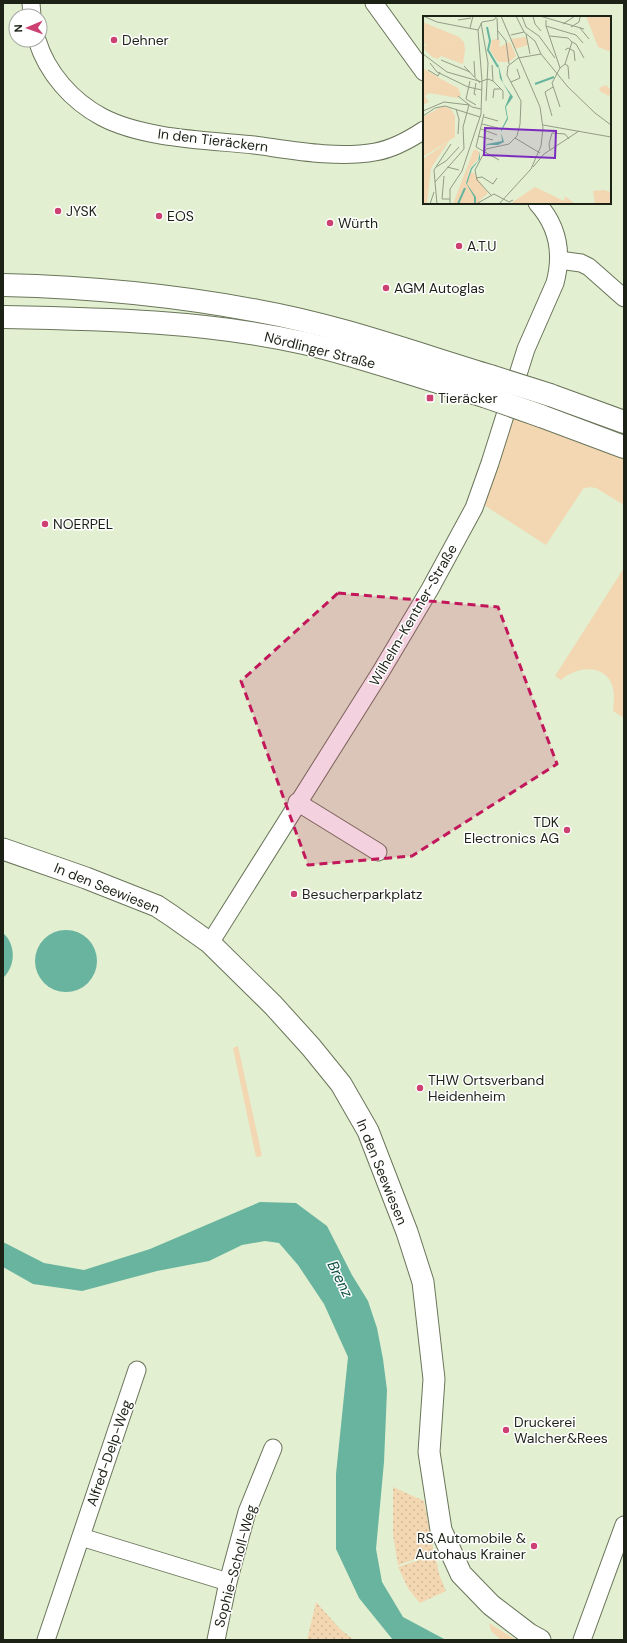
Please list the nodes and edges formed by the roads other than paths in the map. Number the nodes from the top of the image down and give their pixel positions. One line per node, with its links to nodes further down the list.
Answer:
1 (374, 3): 3 (street)
2 (41, 48): 4 (street, In den Tieräckern)
3 (423, 71)
4 (423, 131)
5 (538, 204): 6 (street, Wilhelm-Kentner-Straße)
6 (559, 260): 8 (street); 12 (street, Wilhelm-Kentner-Straße)
7 (3, 285): 10 (main road, Nördlinger Straße, bridge)
8 (624, 298)
9 (3, 317): 11 (main road, Nördlinger Straße, bridge)
10 (624, 422)
11 (624, 448)
12 (297, 802): 14 (street); 15 (street, Wilhelm-Kentner-Straße)
13 (3, 849): 15 (street, In den Seewiesen)
14 (378, 852)
15 (210, 943): 23 (street, In den Seewiesen)
16 (137, 1370): 19 (street, Alfred-Delp-Weg)
17 (273, 1448): 20 (street, Sophie-Scholl-Weg)
18 (624, 1525): 24 (street)
19 (81, 1537): 20 (street); 21 (street, Alfred-Delp-Weg)
20 (228, 1582): 22 (street, Sophie-Scholl-Weg)
21 (46, 1640)
22 (216, 1640)
23 (540, 1640)
24 (582, 1640)

